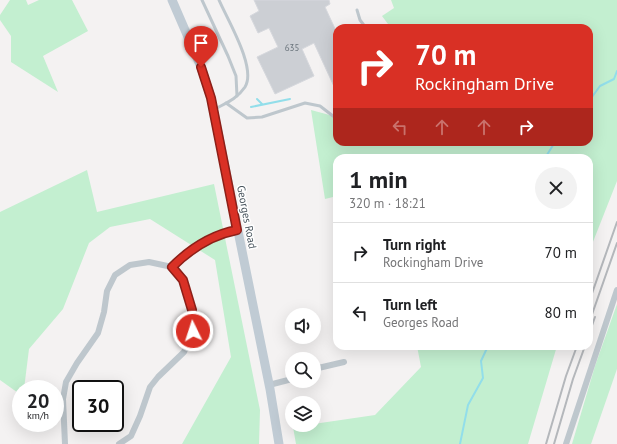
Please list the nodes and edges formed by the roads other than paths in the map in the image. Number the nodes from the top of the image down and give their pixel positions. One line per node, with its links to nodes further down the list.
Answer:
1 (172, 0): 8 (street, Georges Road)
2 (202, 0): 6 (lane)
3 (219, 0): 6 (lane)
4 (357, 10): 5 (lane)
5 (363, 24)
6 (237, 96): 7 (lane)
7 (226, 103): 8 (lane); 9 (lane)
8 (213, 109): 10 (street, Georges Road)
9 (333, 116)
10 (237, 230): 11 (street); 16 (street, Georges Road)
11 (172, 267): 17 (street); 18 (street)
12 (617, 290): 20 (street)
13 (344, 362): 14 (street)
14 (321, 367)
15 (285, 381): 16 (street)
16 (269, 385): 19 (street, Georges Road)
17 (65, 444)
18 (119, 444)
19 (279, 444)
20 (566, 444)

